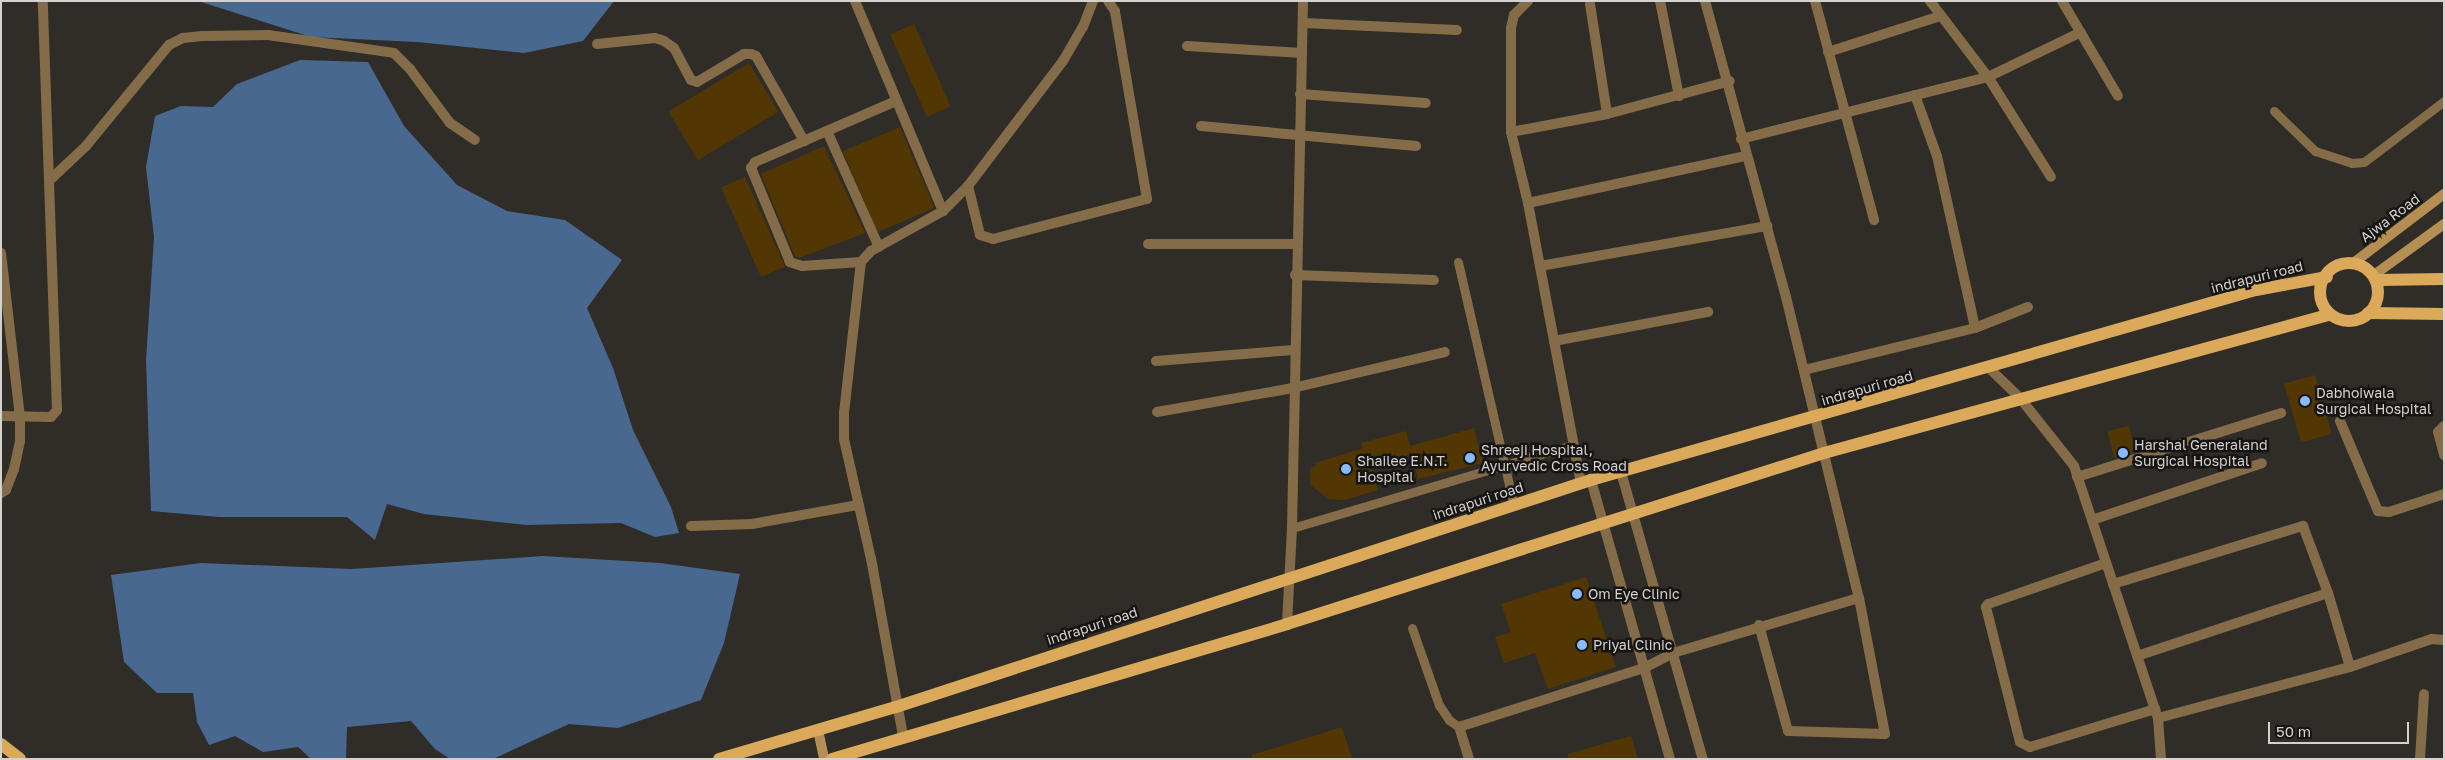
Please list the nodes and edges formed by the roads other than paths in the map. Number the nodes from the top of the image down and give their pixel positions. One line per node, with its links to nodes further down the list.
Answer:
1 (44, 1): 43 (street)
2 (855, 1): 27 (street)
3 (1093, 1): 44 (street)
4 (1108, 1): 44 (street)
5 (1303, 1): 14 (street)
6 (1528, 1): 35 (street)
7 (1660, 1): 25 (street)
8 (1705, 1): 22 (street)
9 (1815, 1): 19 (street)
10 (1930, 1): 13 (street)
11 (2062, 1): 16 (street)
12 (1590, 4): 32 (street)
13 (1940, 16): 19 (street); 21 (street)
14 (1302, 22): 15 (street); 20 (street)
15 (1457, 30)
16 (2081, 32): 21 (street); 26 (street)
17 (597, 44): 39 (street)
18 (1187, 46): 20 (street)
19 (1828, 52): 31 (street)
20 (1302, 53): 23 (street)
21 (1988, 77): 24 (street); 42 (street)
22 (1730, 81): 25 (street); 37 (street)
23 (1300, 94): 29 (street); 36 (street)
24 (1915, 95): 31 (street); 69 (street)
25 (1678, 96): 32 (street)
26 (2118, 96)
27 (896, 101): 34 (street); 47 (street)
28 (2444, 101): 30 (lane)
29 (1426, 103)
30 (2274, 111)
31 (1847, 113): 37 (street); 48 (street)
32 (1608, 114): 35 (street)
33 (1201, 126): 36 (street)
34 (826, 131): 39 (street); 53 (street)
35 (1511, 132): 46 (street)
36 (1299, 134): 40 (street); 52 (street)
37 (1741, 139): 41 (street)
38 (475, 140): 43 (street)
39 (804, 141): 55 (street)
40 (1416, 146)
41 (1746, 156): 46 (street); 50 (street)
42 (2051, 177)
43 (52, 178): 81 (street)
44 (968, 186): 47 (street)
45 (2444, 194): 57 (main road, Ajwa Road)
46 (1528, 203): 58 (street)
47 (943, 211): 53 (street)
48 (1874, 220)
49 (2444, 224): 61 (main road)
50 (1768, 226): 58 (street); 75 (street)
51 (1148, 244): 52 (street)
52 (1296, 244): 59 (street)
53 (879, 247): 55 (street)
54 (1, 252): 81 (street)
55 (861, 262): 95 (street)
56 (1458, 262): 89 (lane)
57 (2352, 264): 60 (main road); 61 (main road)
58 (1540, 266): 70 (street)
59 (1295, 276): 63 (street); 71 (street)
60 (2327, 277): 68 (main road); 74 (main road, indrapuri road)
61 (2376, 278): 62 (main road); 66 (main road)
62 (2444, 279)
63 (1434, 280)
64 (2028, 307): 69 (street)
65 (1708, 312): 70 (street)
66 (2368, 313): 67 (main road); 68 (main road)
67 (2444, 314)
68 (2328, 315): 77 (main road)
69 (1975, 328): 75 (street)
70 (1554, 341): 85 (street)
71 (1294, 350): 73 (street); 76 (street)
72 (1445, 352): 76 (street)
73 (1156, 362)
74 (1989, 368): 77 (street); 82 (main road, indrapuri road)
75 (1804, 370): 82 (street)
76 (1293, 388): 78 (street); 101 (street)
77 (2020, 398): 86 (main road); 91 (street)
78 (1157, 412)
79 (2281, 412): 91 (street)
80 (1, 416): 81 (street)
81 (20, 416): 93 (street)
82 (1816, 418): 86 (street); 90 (main road, indrapuri road)
83 (2340, 421): 94 (street)
84 (2444, 426): 87 (street)
85 (1573, 445): 89 (lane); 92 (street)
86 (1824, 453): 97 (main road); 106 (street)
87 (2444, 455)
88 (2262, 463): 98 (street)
89 (1505, 465): 96 (lane); 101 (lane)
90 (1621, 472): 92 (main road, indrapuri road); 97 (street)
91 (2077, 477): 98 (street)
92 (1586, 482): 96 (main road, indrapuri road); 99 (street)
93 (1, 493)
94 (2444, 494)
95 (858, 505): 100 (street); 116 (street)
96 (1514, 506): 103 (main road, indrapuri road)
97 (1634, 513): 99 (main road); 111 (street)
98 (2092, 520): 102 (street)
99 (1603, 523): 107 (main road); 114 (street)
100 (691, 526)
101 (1292, 528): 103 (street)
102 (2106, 563): 104 (street); 117 (street)
103 (1290, 576): 107 (street); 116 (main road, indrapuri road)
104 (2113, 584): 105 (street); 112 (street)
105 (2328, 593): 112 (street); 113 (street)
106 (1859, 598): 108 (street); 108 (street)
107 (1287, 624): 120 (main road)
108 (1759, 625): 111 (street)
109 (1412, 628): 118 (lane)
110 (2444, 640): 113 (street)
111 (1673, 653): 114 (street); 128 (street)
112 (2137, 656): 117 (street)
113 (2350, 667): 117 (street)
114 (1644, 668): 118 (street); 127 (street)
115 (2424, 694): 130 (street)
116 (896, 707): 119 (main road, indrapuri road); 120 (street)
117 (2156, 714): 129 (street)
118 (1459, 727): 126 (street)
119 (818, 730): 123 (main road, indrapuri road); 124 (main road)
120 (903, 736): 125 (main road)
121 (1, 744): 122 (main road)
122 (20, 759)
123 (720, 759)
124 (824, 759)
125 (832, 759)
126 (1469, 759)
127 (1670, 759)
128 (1703, 759)
129 (2161, 759)
130 (2420, 759)

